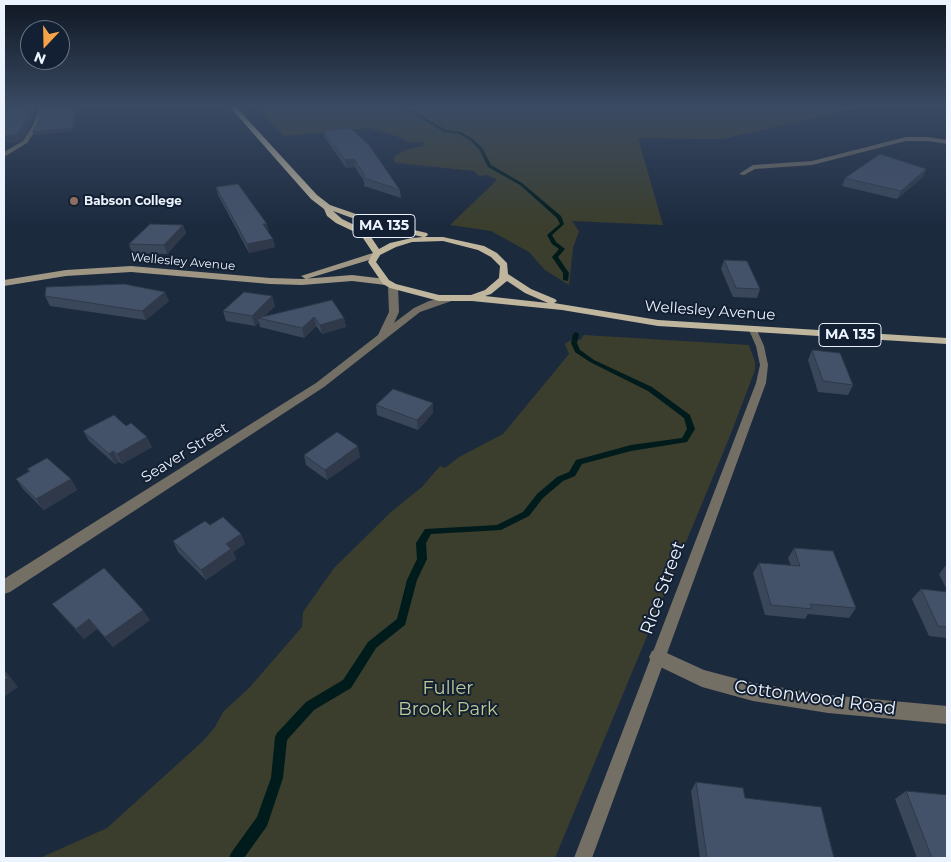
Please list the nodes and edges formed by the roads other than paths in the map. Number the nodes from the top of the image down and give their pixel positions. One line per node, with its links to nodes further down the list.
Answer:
1 (18, 146): 4 (street)
2 (269, 146): 6 (main road, MA 135)
3 (877, 146): 5 (street)
4 (4, 155)
5 (742, 174)
6 (327, 207): 7 (main road, MA 135); 8 (main road, MA 135)
7 (443, 239): 8 (main road); 9 (main road, MA 135)
8 (376, 254): 10 (main road, Wellesley Avenue); 12 (main road, MA 135)
9 (506, 276): 14 (main road); 15 (main road, MA 135)
10 (270, 281): 11 (main road, Wellesley Avenue); 12 (main road, Wellesley Avenue)
11 (4, 283)
12 (389, 284): 13 (main road, MA 135); 17 (street, Seaver Street)
13 (455, 298): 14 (main road, MA 135); 17 (street, Seaver Street)
14 (472, 298): 15 (main road, Wellesley Avenue / MA 135)
15 (586, 311): 16 (main road, Wellesley Avenue / MA 135)
16 (753, 330): 18 (main road, Wellesley Avenue / MA 135); 20 (lane, Rice Street)
17 (379, 340): 19 (street, Seaver Street)
18 (947, 341)
19 (4, 588)
20 (658, 657): 21 (street, Cottonwood Road); 22 (lane, Rice Street)
21 (947, 715)
22 (583, 858)

